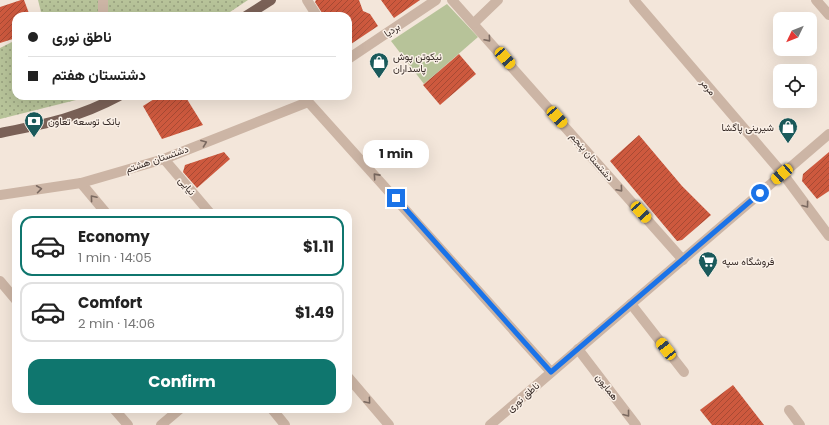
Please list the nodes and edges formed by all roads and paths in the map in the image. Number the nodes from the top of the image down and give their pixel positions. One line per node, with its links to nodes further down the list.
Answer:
1 (103, 0): 9 (street)
2 (270, 0): 10 (main road)
3 (307, 0): 11 (street)
4 (436, 0): 14 (street, بردیا)
5 (452, 0): 13 (street, دشتستان پنجم)
6 (498, 0): 13 (street)
7 (634, 0): 21 (street, مرمر)
8 (816, 0): 12 (street)
9 (103, 12)
10 (252, 12)
11 (314, 12)
12 (829, 15)
13 (474, 22): 27 (street, دشتستان پنجم, one-way to 27)
14 (352, 56)
15 (112, 100): 18 (main road)
16 (304, 100): 20 (street, دشتستان هشتم, one-way to 16)
17 (307, 100): 32 (street, one-way to 17)
18 (0, 132)
19 (829, 134): 21 (street, ناطق نوری)
20 (164, 159): 22 (street, دشتستان هشتم); 25 (street, نیایی)
21 (782, 174): 26 (street, مرمر, one-way to 26); 27 (street, ناطق نوری)
22 (81, 183): 23 (street, دشتستان هشتم, one-way to 22); 24 (street, one-way to 22)
23 (0, 195)
24 (103, 209)
25 (207, 209)
26 (829, 236)
27 (683, 260): 30 (street, ناطق نوری)
28 (0, 281): 29 (street)
29 (12, 295)
30 (631, 304): 31 (street, ناطق نوری); 33 (street)
31 (578, 349): 32 (street, ناطق نوری); 44 (street, همایون, one-way to 44)
32 (551, 372): 39 (street, ناطق نوری)
33 (684, 372)
34 (352, 382): 43 (street, one-way to 43)
35 (790, 410): 45 (street)
36 (118, 413): 40 (street)
37 (175, 413): 41 (street)
38 (275, 413): 42 (street)
39 (496, 423)
40 (128, 425)
41 (161, 425)
42 (285, 425)
43 (389, 425)
44 (636, 425)
45 (800, 425)

